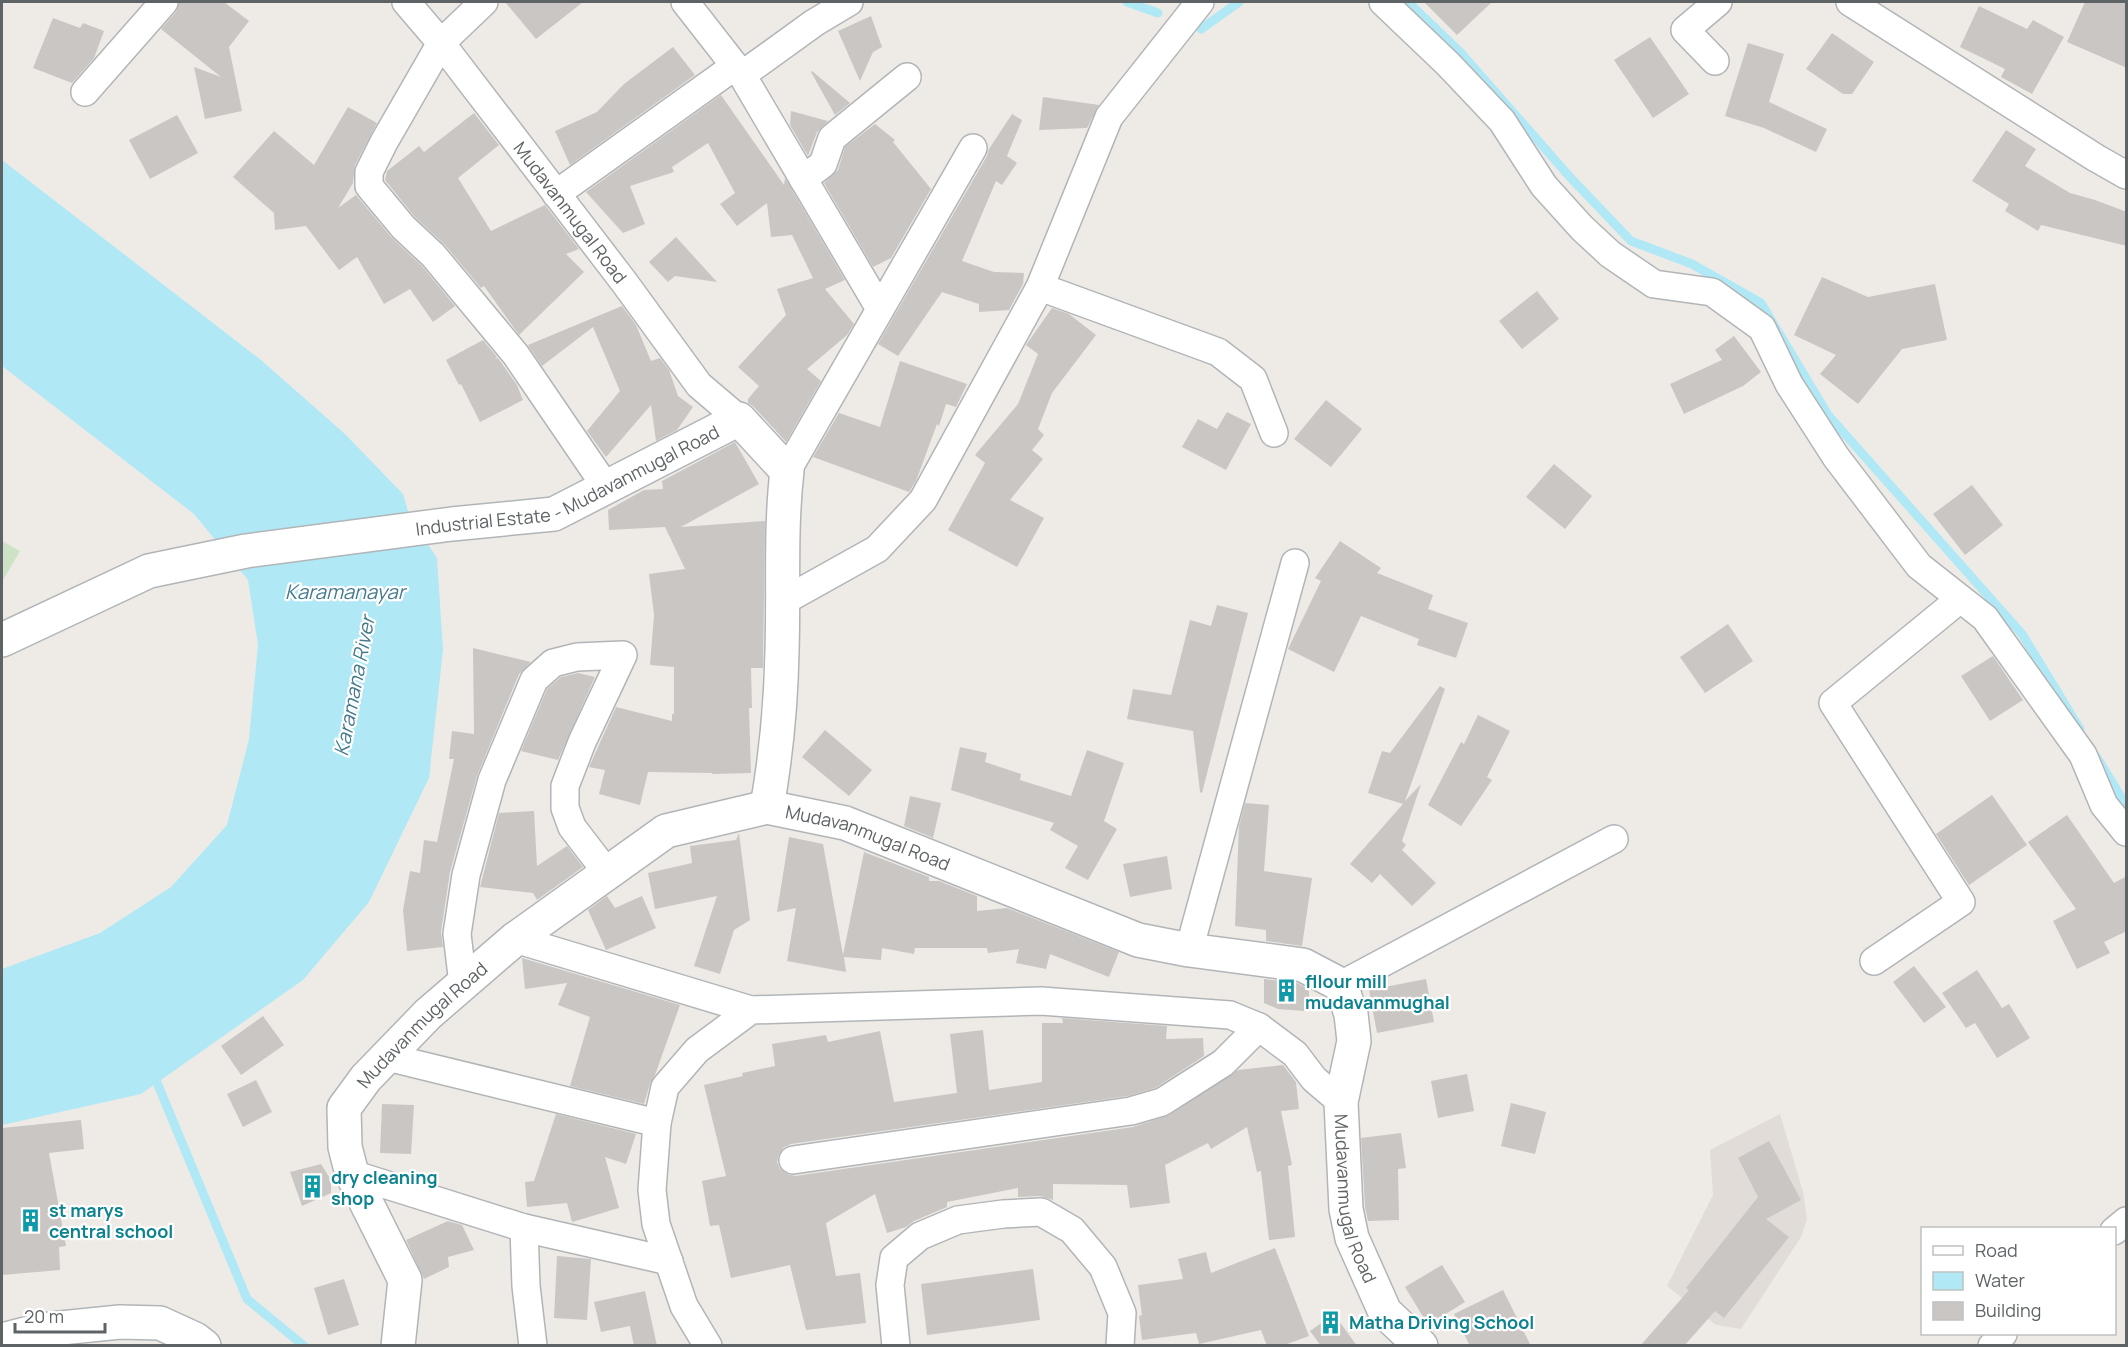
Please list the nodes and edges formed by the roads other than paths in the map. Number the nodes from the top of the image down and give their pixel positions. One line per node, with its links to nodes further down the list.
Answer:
1 (164, 2): 15 (street)
2 (406, 2): 11 (street, Mudavanmugal Road)
3 (484, 2): 11 (street)
4 (685, 2): 13 (street)
5 (849, 2): 13 (street)
6 (1200, 2): 20 (street)
7 (1383, 2): 27 (street)
8 (1718, 2): 12 (street)
9 (1850, 2): 10 (street)
10 (1881, 10): 17 (street)
11 (441, 43): 19 (street, Mudavanmugal Road); 25 (street)
12 (1716, 61)
13 (738, 70): 18 (street); 19 (street)
14 (906, 77): 18 (street)
15 (85, 92)
16 (973, 148): 21 (street)
17 (2127, 175)
18 (803, 179): 21 (street)
19 (556, 194): 22 (street, Mudavanmugal Road)
20 (1040, 287): 23 (street); 28 (street)
21 (880, 309): 24 (street)
22 (739, 419): 24 (street, Industrial Estate - Mudavanmugal Road); 25 (street, Industrial Estate - Mudavanmugal Road)
23 (1274, 433)
24 (787, 471): 28 (street)
25 (606, 488): 29 (street, Industrial Estate - Mudavanmugal Road)
26 (1295, 563): 35 (street)
27 (1960, 599): 31 (street); 36 (street)
28 (782, 602): 30 (street)
29 (2, 640)
30 (767, 807): 33 (street, Mudavanmugal Road); 35 (street, Mudavanmugal Road)
31 (2127, 832)
32 (1614, 839): 38 (street)
33 (608, 874): 34 (street, Mudavanmugal Road); 37 (street)
34 (515, 939): 37 (street, Mudavanmugal Road); 39 (street)
35 (1189, 950): 38 (street, Mudavanmugal Road)
36 (1874, 961)
37 (463, 984): 41 (street, Mudavanmugal Road)
38 (1341, 985): 42 (street, Mudavanmugal Road)
39 (751, 1010): 40 (street); 43 (street)
40 (1259, 1027): 42 (street); 44 (street)
41 (387, 1057): 43 (street); 45 (street, Mudavanmugal Road)
42 (1341, 1102): 56 (street, Mudavanmugal Road)
43 (657, 1123): 47 (street)
44 (793, 1160)
45 (352, 1173): 46 (street); 51 (street, Mudavanmugal Road)
46 (524, 1228): 47 (street); 52 (street)
47 (669, 1261): 53 (street)
48 (42, 1338): 49 (street); 50 (street)
49 (2, 1340)
50 (204, 1346)
51 (398, 1346)
52 (533, 1346)
53 (708, 1346)
54 (896, 1346): 55 (street)
55 (1120, 1346)
56 (1421, 1346)

